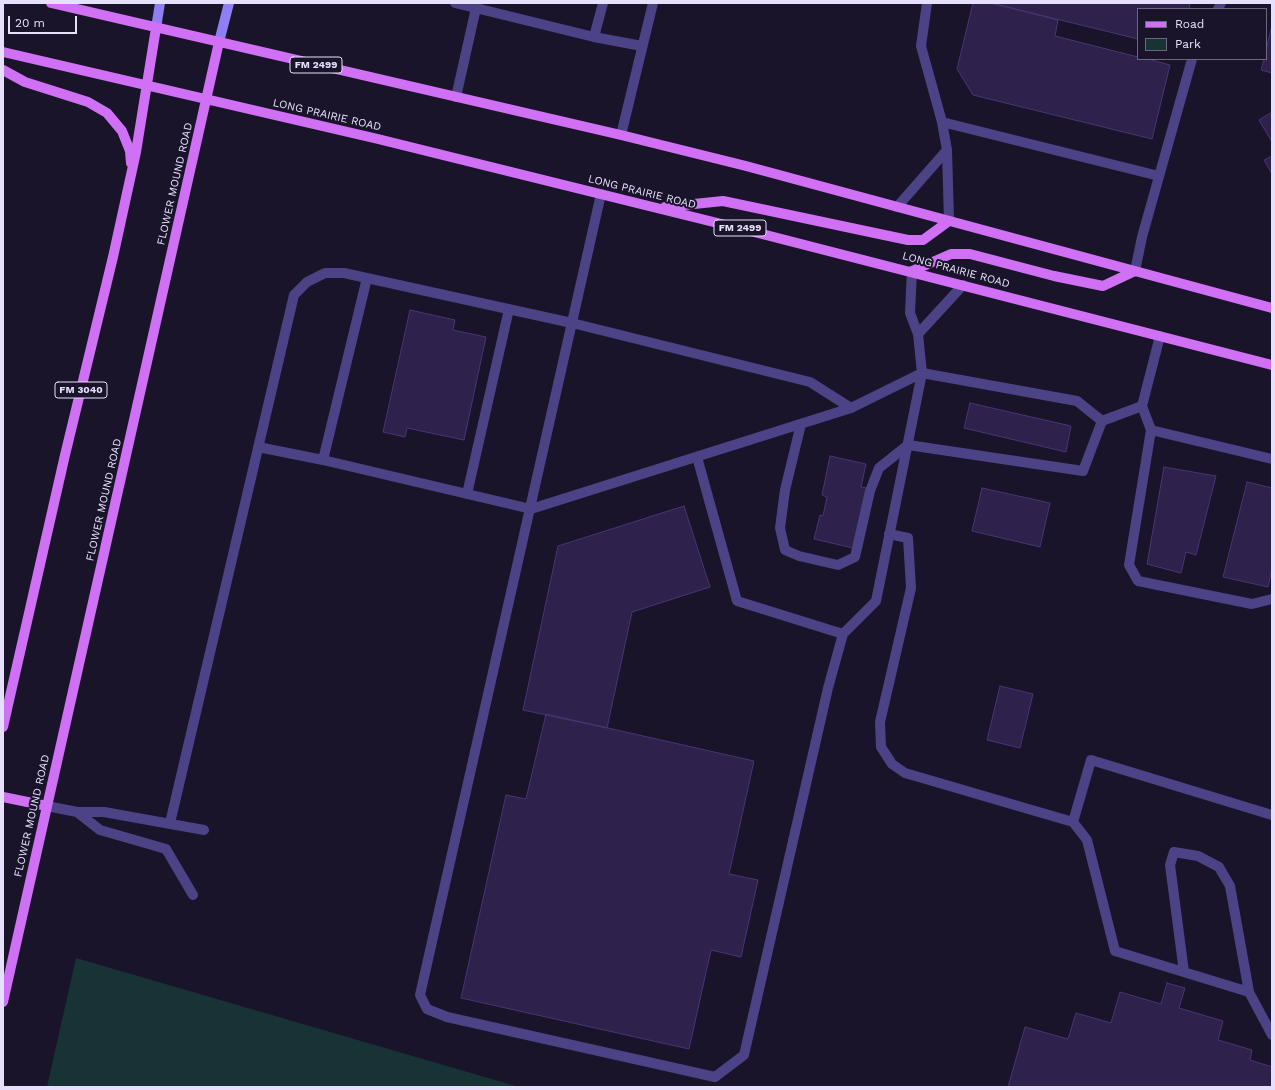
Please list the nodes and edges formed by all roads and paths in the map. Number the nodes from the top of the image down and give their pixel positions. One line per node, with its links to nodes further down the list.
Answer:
1 (51, 3): 10 (main road, FM 2499)
2 (160, 3): 10 (main road)
3 (229, 3): 12 (main road, FLOWER MOUND ROAD)
4 (456, 3): 9 (lane)
5 (603, 3): 11 (lane)
6 (653, 3): 13 (lane)
7 (927, 3): 20 (lane)
8 (491, 7): 9 (lane); 11 (lane)
9 (476, 8): 18 (lane)
10 (156, 28): 12 (main road, FM 2499); 17 (main road, FM 3040)
11 (594, 37): 13 (lane)
12 (218, 42): 18 (main road, FM 2499); 19 (main road, FLOWER MOUND ROAD)
13 (642, 46): 21 (lane)
14 (3, 52): 17 (main road, LONG PRAIRIE ROAD / FM 2499)
15 (1192, 60): 24 (lane)
16 (3, 70): 23 (main road)
17 (147, 86): 19 (main road, LONG PRAIRIE ROAD / FM 2499); 23 (main road, FM 3040)
18 (456, 97): 21 (main road, FM 2499)
19 (206, 100): 25 (main road, LONG PRAIRIE ROAD / FM 2499); 57 (main road, FLOWER MOUND ROAD)
20 (942, 122): 22 (lane); 24 (lane)
21 (621, 135): 26 (main road, FM 2499)
22 (947, 150): 26 (lane); 28 (lane)
23 (131, 174): 55 (main road, FM 3040)
24 (1159, 176): 30 (lane)
25 (601, 194): 27 (main road, LONG PRAIRIE ROAD / FM 2499); 35 (lane)
26 (897, 207): 28 (main road, FM 2499)
27 (657, 208): 28 (main road); 29 (main road, LONG PRAIRIE ROAD / FM 2499)
28 (950, 221): 30 (main road, FM 2499)
29 (912, 271): 30 (main road); 32 (main road, LONG PRAIRIE ROAD / FM 2499); 36 (lane)
30 (1135, 271): 33 (main road, FM 2499)
31 (367, 278): 34 (lane); 46 (lane); 49 (lane)
32 (963, 285): 36 (lane); 37 (main road, LONG PRAIRIE ROAD / FM 2499)
33 (1272, 308)
34 (509, 309): 35 (lane); 50 (lane)
35 (572, 323): 41 (lane); 51 (lane)
36 (918, 334): 39 (lane)
37 (1160, 336): 38 (main road, LONG PRAIRIE ROAD / FM 2499); 40 (lane)
38 (1272, 365)
39 (922, 373): 41 (lane); 42 (lane); 45 (lane)
40 (1142, 406): 42 (lane); 44 (lane)
41 (851, 408): 43 (lane)
42 (1102, 421): 45 (lane)
43 (801, 424): 45 (lane); 47 (lane)
44 (1151, 430): 48 (lane); 53 (lane)
45 (908, 445): 52 (lane)
46 (258, 447): 49 (lane); 61 (lane)
47 (697, 457): 51 (lane); 54 (lane)
48 (1272, 459)
49 (323, 460): 50 (lane)
50 (467, 494): 51 (lane)
51 (530, 509): 54 (lane)
52 (889, 534): 54 (lane); 60 (lane)
53 (1272, 599)
54 (843, 634)
55 (3, 727)
56 (3, 797): 57 (main road)
57 (47, 806): 58 (lane); 66 (main road, FLOWER MOUND ROAD)
58 (77, 812): 61 (lane); 63 (lane)
59 (1272, 815): 60 (lane)
60 (1073, 822): 64 (lane)
61 (170, 823): 62 (lane)
62 (204, 830)
63 (193, 895)
64 (1184, 972): 65 (lane); 65 (lane)
65 (1249, 992): 67 (lane)
66 (3, 1002)
67 (1272, 1035)

